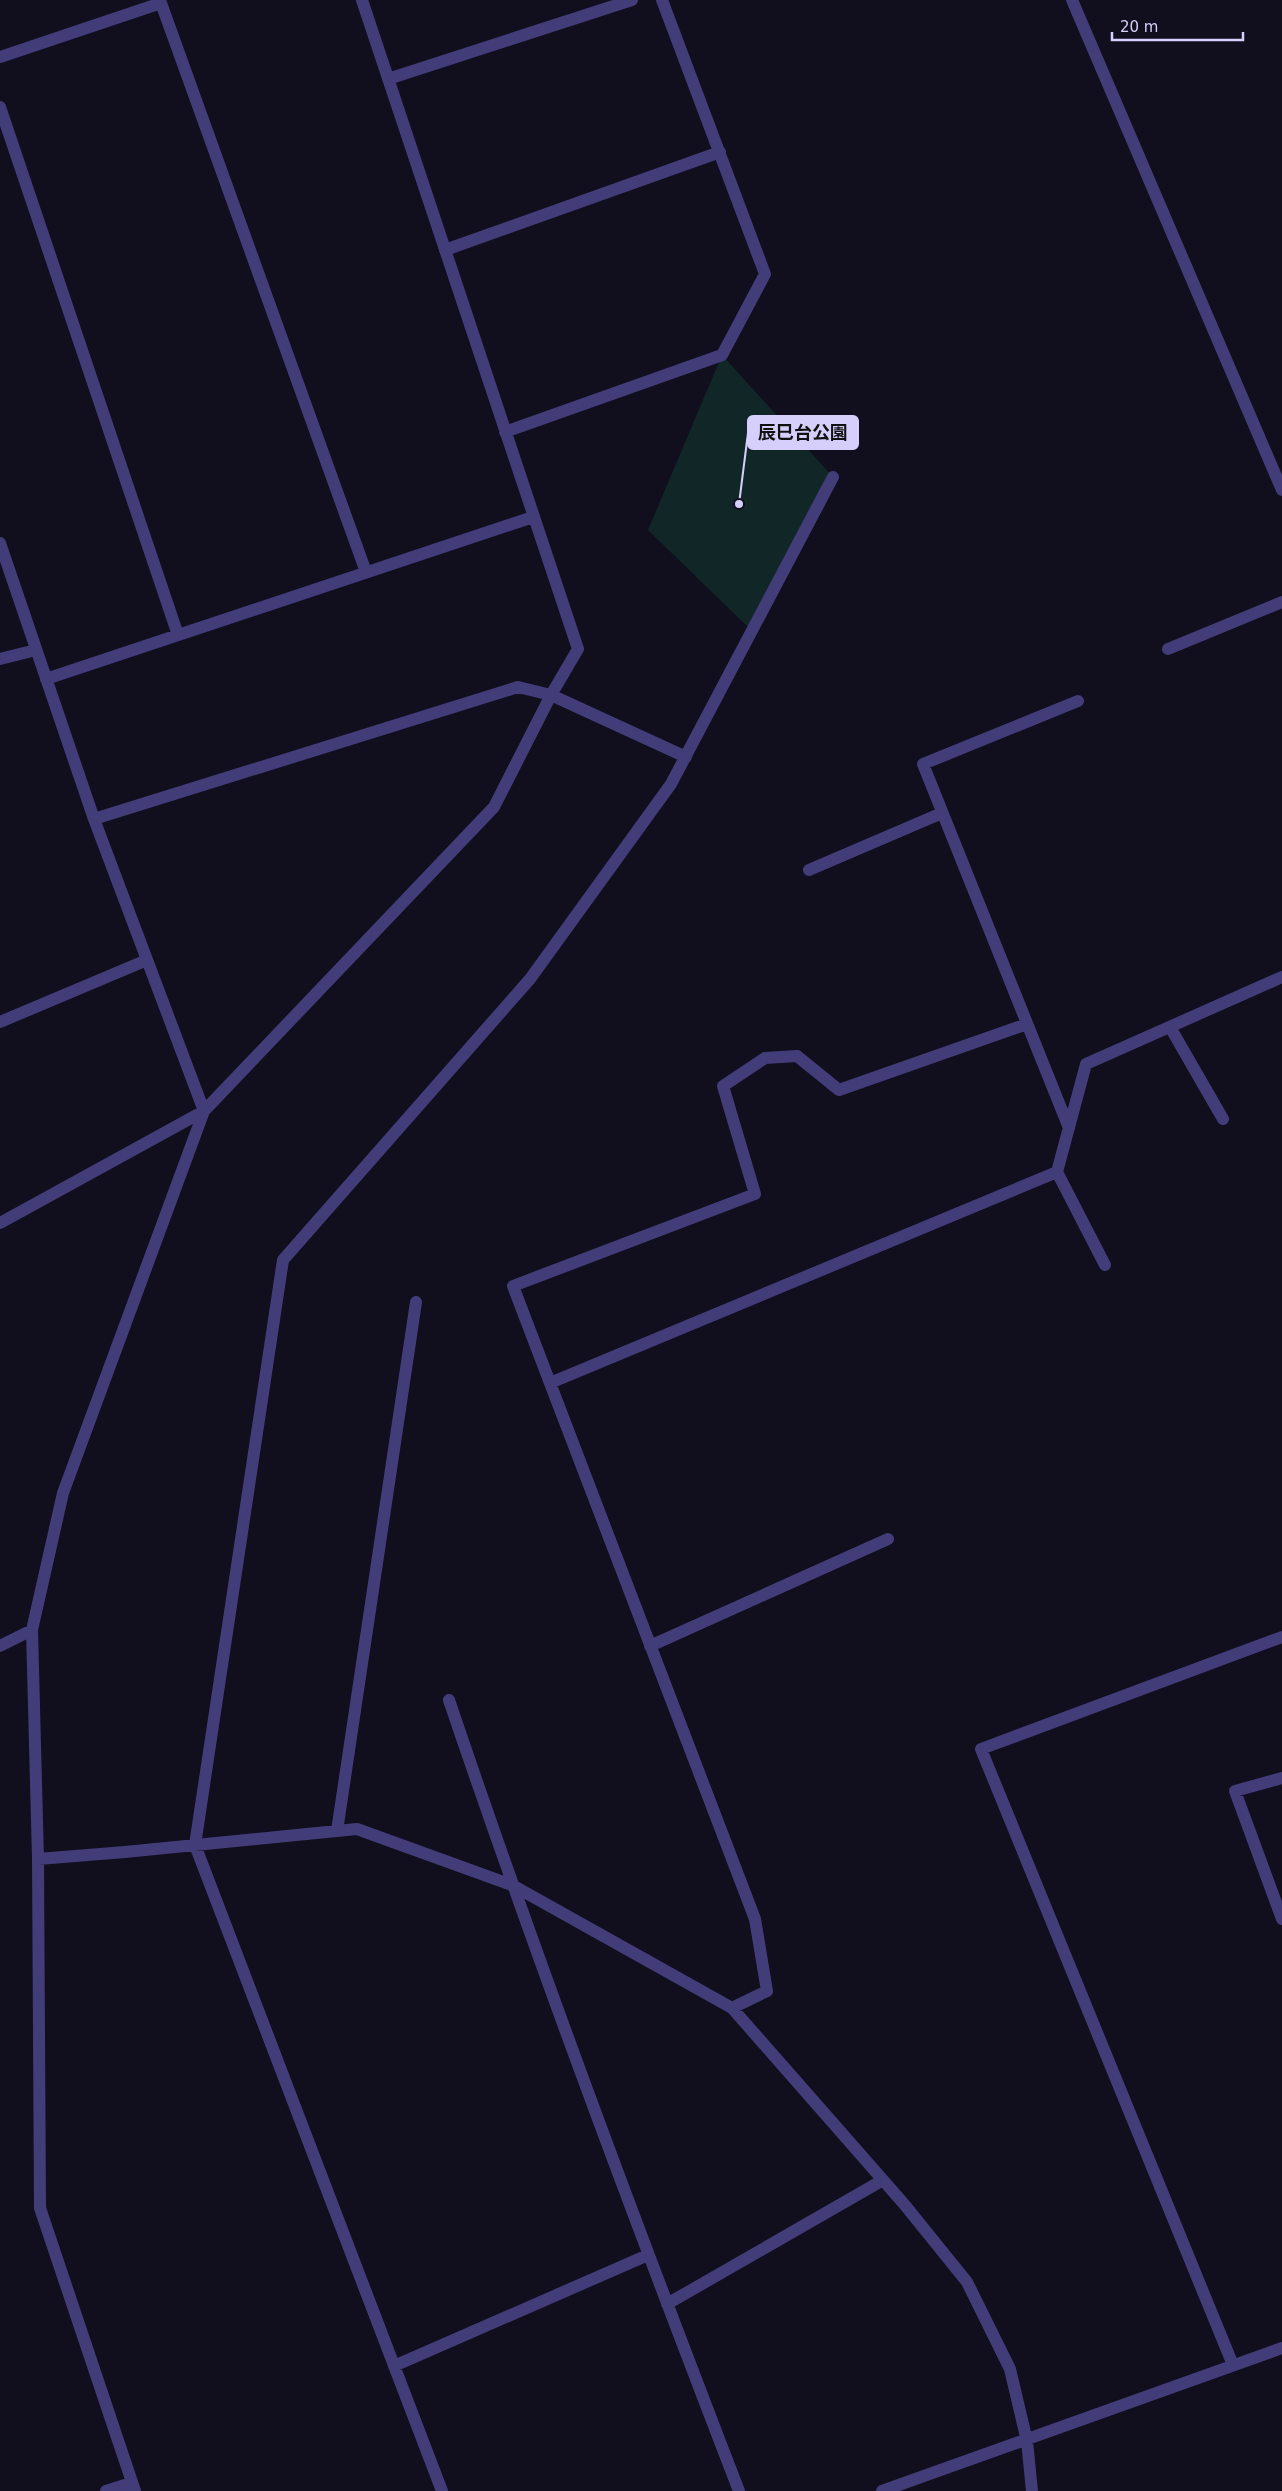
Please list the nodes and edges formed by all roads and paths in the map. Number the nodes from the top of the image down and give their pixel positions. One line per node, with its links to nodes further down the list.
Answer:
1 (362, 0): 6 (street)
2 (632, 0): 6 (street)
3 (662, 0): 8 (street)
4 (1072, 0): 12 (street)
5 (0, 57): 15 (street)
6 (388, 79): 9 (street)
7 (0, 107): 17 (street)
8 (720, 152): 9 (street); 10 (street)
9 (444, 250): 10 (street)
10 (505, 432): 13 (street)
11 (832, 477): 24 (street)
12 (1282, 490)
13 (533, 517): 15 (street); 22 (street)
14 (0, 543): 19 (street)
15 (366, 572): 17 (street)
16 (1282, 602): 18 (street)
17 (178, 635): 21 (street)
18 (1168, 649)
19 (36, 650): 20 (street); 21 (street)
20 (0, 659)
21 (46, 679): 26 (street)
22 (551, 695): 24 (street); 26 (street); 33 (street)
23 (1078, 701): 25 (street)
24 (686, 757): 49 (street)
25 (942, 813): 27 (street); 31 (street)
26 (94, 819): 28 (street)
27 (809, 870)
28 (147, 960): 30 (street); 33 (street)
29 (1282, 977): 32 (street)
30 (0, 1022)
31 (1028, 1024): 35 (street); 40 (street)
32 (1170, 1027): 34 (street); 35 (street)
33 (204, 1111): 37 (street); 42 (street)
34 (1223, 1119)
35 (1069, 1128): 36 (street)
36 (1057, 1172): 38 (street); 40 (street)
37 (0, 1223)
38 (1105, 1265)
39 (416, 1302): 48 (street)
40 (550, 1383): 45 (street)
41 (888, 1539): 45 (street)
42 (32, 1630): 44 (street); 50 (street)
43 (1282, 1637): 58 (street)
44 (0, 1646)
45 (650, 1646): 53 (street)
46 (449, 1700): 51 (street)
47 (1282, 1778): 52 (street)
48 (337, 1831): 49 (street); 51 (street)
49 (195, 1845): 50 (street); 59 (street)
50 (38, 1859): 61 (street)
51 (512, 1885): 53 (street); 55 (street)
52 (1282, 1919)
53 (732, 2008): 54 (street)
54 (883, 2180): 56 (street); 60 (street)
55 (648, 2255): 56 (street); 59 (street)
56 (667, 2304): 64 (street)
57 (1282, 2348): 58 (street)
58 (1234, 2365): 60 (street)
59 (394, 2366): 63 (street)
60 (1027, 2441): 65 (street); 66 (street)
61 (133, 2487): 62 (street)
62 (106, 2491)
63 (442, 2491)
64 (739, 2491)
65 (882, 2491)
66 (1032, 2491)

